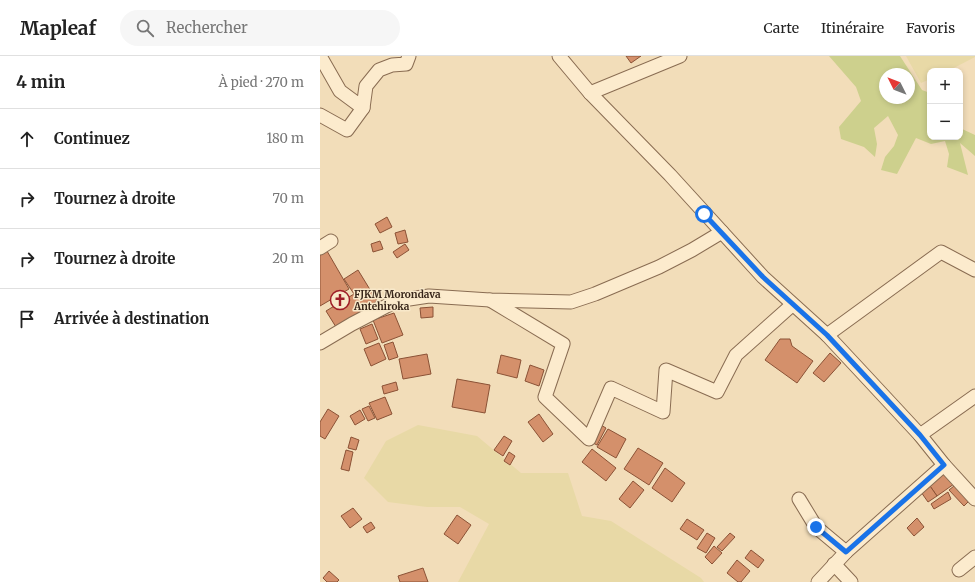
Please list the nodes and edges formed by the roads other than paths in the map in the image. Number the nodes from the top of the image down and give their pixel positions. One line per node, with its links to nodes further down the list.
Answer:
1 (320, 56): 6 (street)
2 (409, 56): 6 (street)
3 (559, 56): 5 (street)
4 (680, 56): 5 (street)
5 (590, 93): 8 (street)
6 (363, 108): 7 (street)
7 (320, 115)
8 (722, 232): 12 (street); 13 (street)
9 (332, 241): 10 (street)
10 (320, 248)
11 (975, 270): 14 (street)
12 (490, 300): 13 (street); 15 (street)
13 (792, 305): 14 (street)
14 (827, 335): 17 (street)
15 (320, 343)
16 (975, 396): 17 (street)
17 (920, 435): 18 (street)
18 (944, 465): 20 (street); 21 (street)
19 (799, 499): 21 (street)
20 (975, 499)
21 (846, 552): 23 (street)
22 (975, 557): 24 (street)
23 (834, 564): 25 (street); 26 (street)
24 (959, 570)
25 (818, 582)
26 (851, 582)

